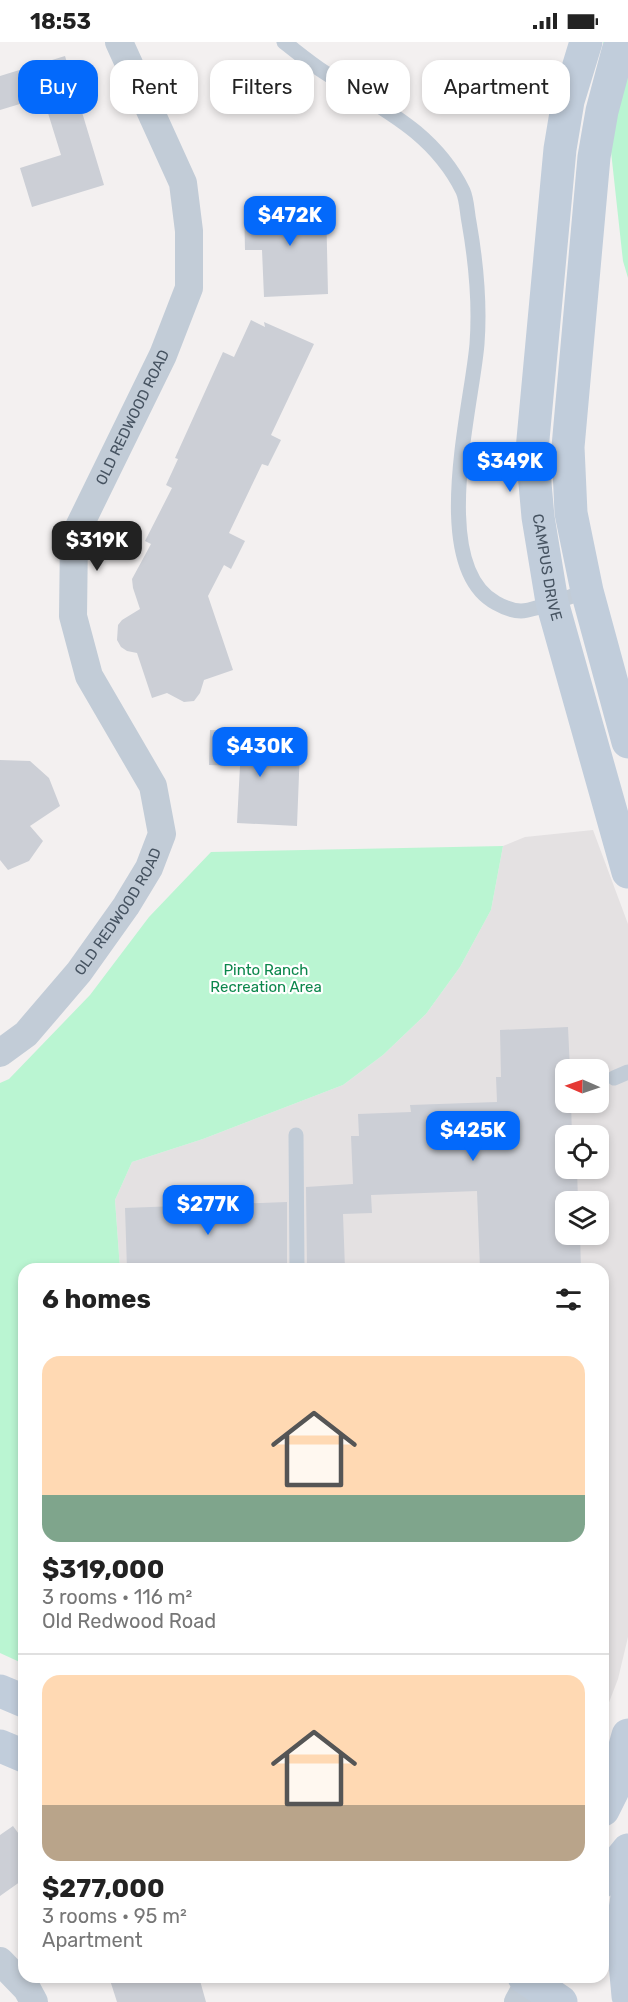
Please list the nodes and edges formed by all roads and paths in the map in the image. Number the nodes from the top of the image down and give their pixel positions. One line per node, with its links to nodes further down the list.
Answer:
1 (118, 42): 9 (street, OLD REDWOOD ROAD)
2 (284, 42): 6 (lane)
3 (586, 42): 6 (street, CAMPUS DRIVE)
4 (622, 42): 5 (street)
5 (587, 591): 6 (lane); 7 (street)
6 (552, 602): 8 (street, CAMPUS DRIVE)
7 (628, 742)
8 (628, 872)
9 (0, 1053)
10 (628, 1072): 11 (lane)
11 (614, 1078)
12 (296, 1136): 13 (lane)
13 (297, 1263)
14 (0, 1691): 15 (street)
15 (18, 1698)
16 (628, 1735): 19 (street)
17 (0, 1746): 18 (street)
18 (18, 1754)
19 (609, 1798)
20 (628, 1850): 21 (street)
21 (609, 1874)
22 (628, 1890): 28 (street)
23 (0, 1961): 24 (street)
24 (18, 1980)
25 (609, 1981): 28 (street)
26 (21, 1983): 29 (street)
27 (527, 1983): 30 (street)
28 (628, 1996)
29 (33, 2002)
30 (561, 2002)

